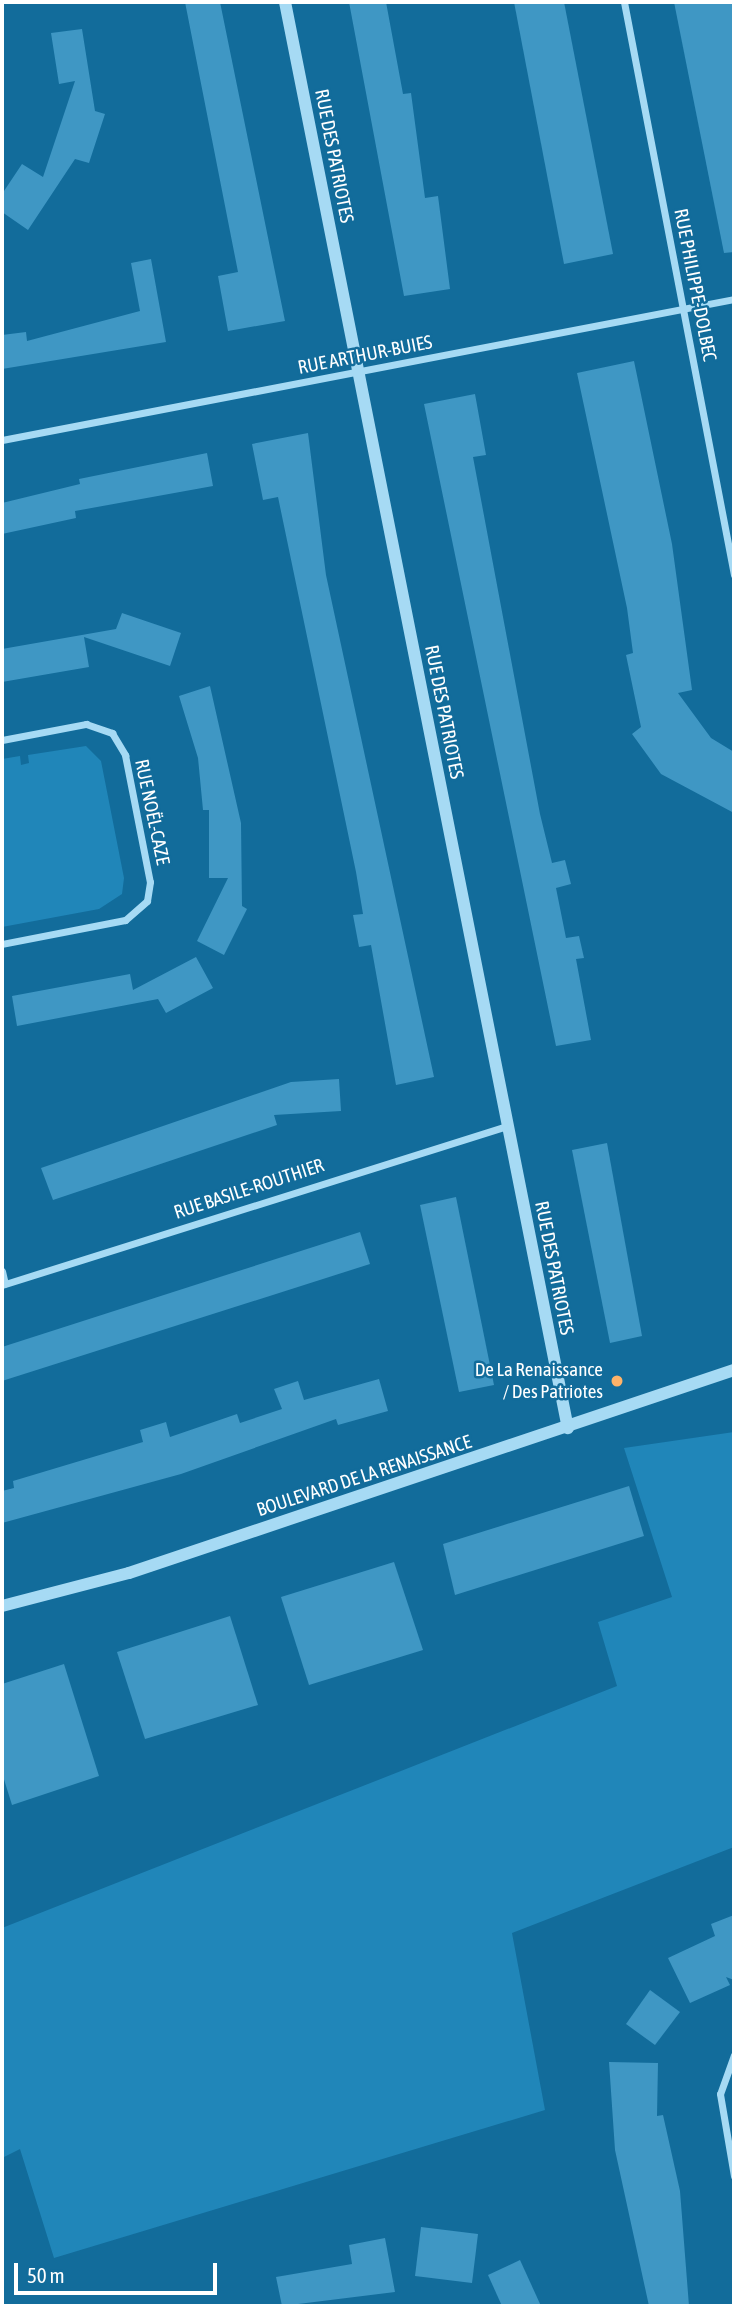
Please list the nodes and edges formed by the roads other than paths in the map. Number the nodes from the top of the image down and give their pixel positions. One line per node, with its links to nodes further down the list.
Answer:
1 (285, 2): 5 (street, RUE DES PATRIOTES)
2 (624, 2): 4 (street, RUE PHILIPPE-DOLBEC)
3 (734, 299): 4 (street, RUE ARTHUR-BUIES)
4 (683, 309): 5 (street, RUE ARTHUR-BUIES); 7 (street, RUE PHILIPPE-DOLBEC)
5 (356, 372): 6 (street, RUE ARTHUR-BUIES); 10 (street, RUE DES PATRIOTES)
6 (2, 440)
7 (734, 575)
8 (2, 740): 9 (street, RUE NOËL-CAZE)
9 (2, 944)
10 (507, 1126): 12 (street, RUE BASILE-ROUTHIER); 14 (street, RUE DES PATRIOTES)
11 (2, 1271): 12 (street)
12 (4, 1285)
13 (734, 1370): 14 (street, BOULEVARD DE LA RENAISSANCE)
14 (568, 1428): 15 (street, BOULEVARD DE LA RENAISSANCE)
15 (2, 1606)
16 (734, 2055): 17 (street)
17 (734, 2176)

